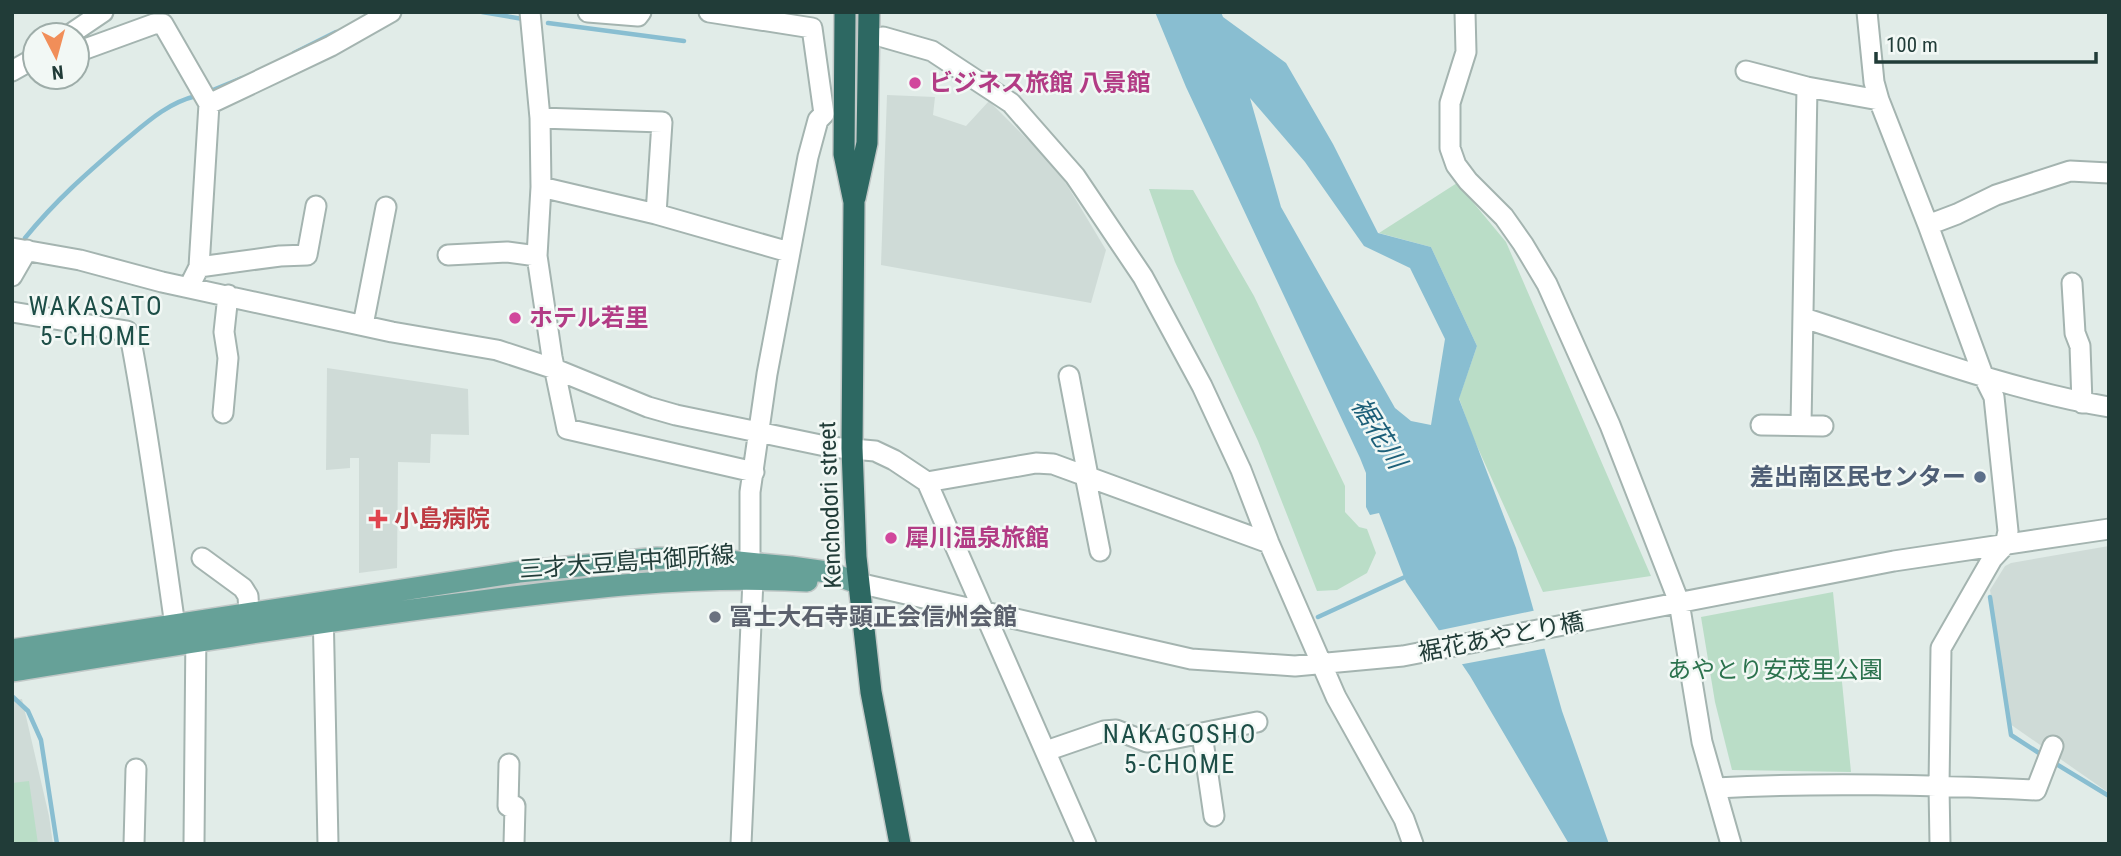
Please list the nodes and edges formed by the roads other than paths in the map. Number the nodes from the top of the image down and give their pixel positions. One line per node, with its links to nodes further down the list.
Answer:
1 (391, 12): 14 (street)
2 (530, 12): 18 (street)
3 (588, 12): 4 (street)
4 (641, 12)
5 (709, 12): 17 (street)
6 (1465, 12): 59 (street)
7 (1867, 12): 15 (street)
8 (845, 14): 17 (highway, Kenchodori street)
9 (868, 16): 16 (highway, Kenchodori street)
10 (883, 37): 53 (street)
11 (91, 47): 14 (street)
12 (1746, 71): 13 (street)
13 (1807, 87): 15 (street); 36 (street)
14 (204, 97): 30 (street)
15 (1879, 100): 25 (street)
16 (867, 112): 17 (street); 21 (highway, Kenchodori street)
17 (833, 113): 21 (highway, Kenchodori street); 27 (street)
18 (540, 118): 20 (street); 24 (street)
19 (2109, 173): 25 (street)
20 (541, 187): 24 (street); 29 (street)
21 (854, 202): 48 (highway, Kenchodori street)
22 (316, 206): 30 (street)
23 (386, 206): 37 (street)
24 (656, 214): 27 (street)
25 (1928, 225): 39 (street)
26 (20, 249): 31 (street); 33 (street)
27 (789, 252): 47 (street)
28 (448, 255): 29 (street)
29 (537, 256): 38 (street)
30 (199, 267): 33 (street)
31 (12, 276)
32 (2073, 283): 41 (street)
33 (189, 288): 34 (street)
34 (228, 295): 37 (street); 43 (street)
35 (12, 312): 63 (street)
36 (1804, 318): 39 (street); 45 (street)
37 (363, 325): 38 (street)
38 (555, 369): 47 (street); 49 (street)
39 (1983, 375): 41 (street); 54 (street)
40 (1069, 376): 50 (street)
41 (2082, 403): 42 (street)
42 (2109, 407)
43 (223, 413)
44 (1760, 425): 45 (street)
45 (1801, 425): 46 (street)
46 (1823, 426)
47 (760, 432): 48 (street); 49 (street)
48 (852, 448): 51 (street); 58 (highway, Kenchodori street)
49 (754, 472): 57 (street)
50 (1086, 475): 51 (street); 53 (street); 55 (street)
51 (927, 482): 62 (street)
52 (2109, 529): 54 (street, 裾花あやとり橋)
53 (1269, 543): 65 (street)
54 (2005, 545): 59 (street, 裾花あやとり橋); 73 (street)
55 (1100, 551)
56 (202, 558): 61 (street)
57 (752, 571): 58 (main road, 三才大豆島中御所線); 60 (main road, 三才大豆島中御所線); 80 (street)
58 (858, 583): 62 (street, 裾花あやとり橋); 81 (highway, Kenchodori street)
59 (1672, 604): 65 (street, 裾花あやとり橋); 74 (street)
60 (324, 612): 61 (main road, 三才大豆島中御所線); 63 (main road, 三才大豆島中御所線); 78 (street)
61 (250, 613): 63 (main road, 三才大豆島中御所線)
62 (984, 613): 65 (street, 裾花あやとり橋); 69 (street)
63 (187, 634): 64 (main road, 三才大豆島中御所線); 66 (main road, 三才大豆島中御所線); 77 (street)
64 (12, 650)
65 (1329, 664): 83 (street)
66 (12, 671)
67 (1257, 722): 68 (street)
68 (1202, 734): 69 (street); 75 (street)
69 (1046, 751): 82 (street)
70 (2049, 754): 73 (street)
71 (509, 764): 79 (street)
72 (136, 769): 76 (street)
73 (1939, 786): 74 (street); 85 (street)
74 (1716, 788): 84 (street)
75 (1214, 816)
76 (134, 844)
77 (194, 844)
78 (328, 844)
79 (514, 844)
80 (741, 844)
81 (900, 844)
82 (1086, 844)
83 (1413, 844)
84 (1731, 844)
85 (1940, 844)

